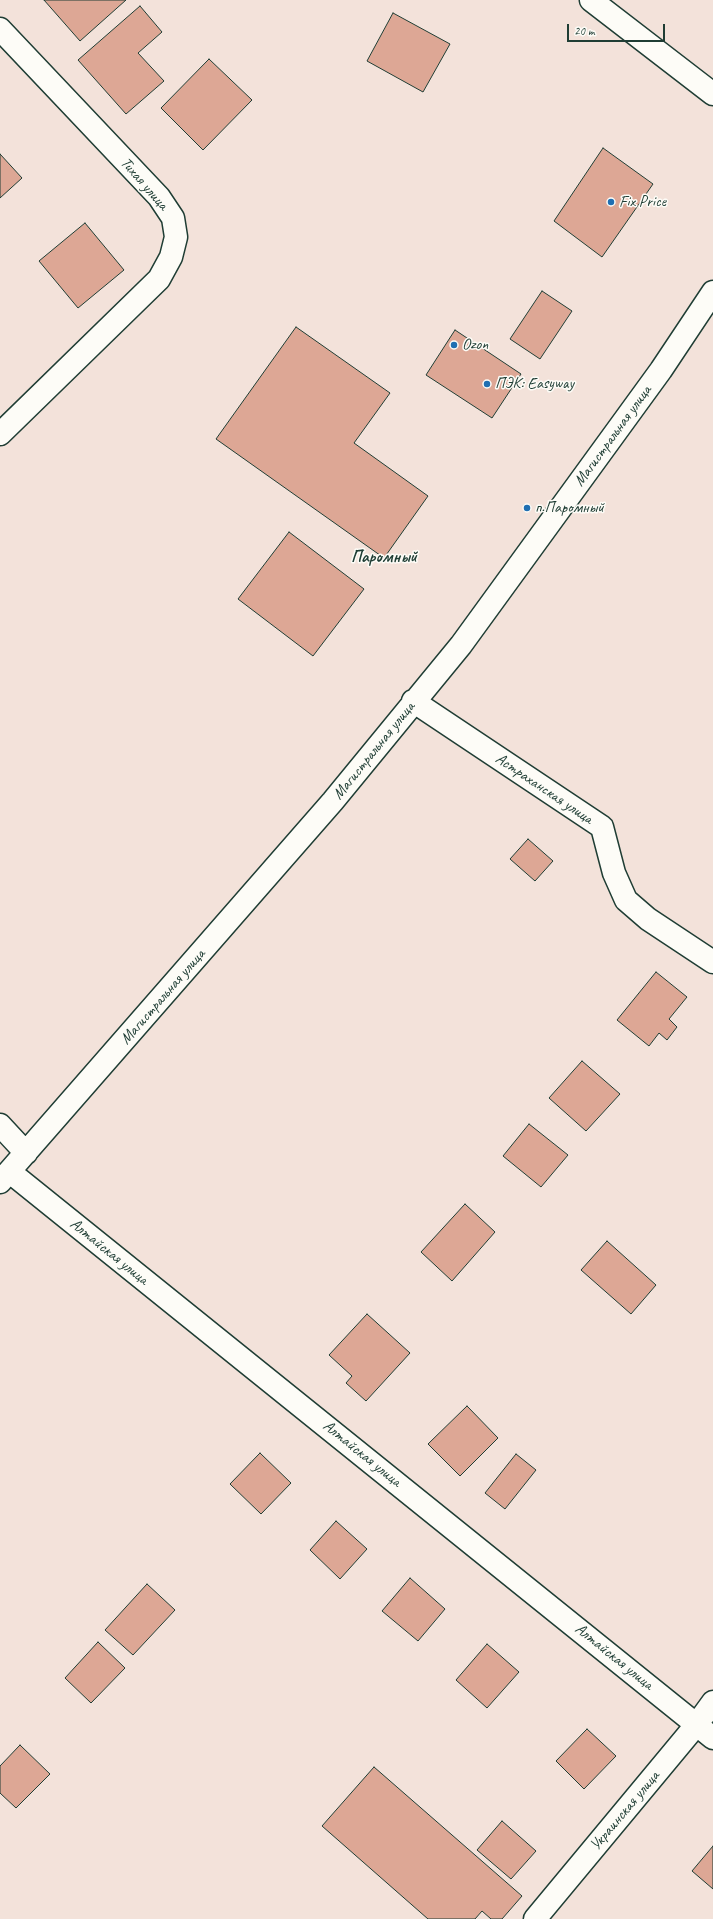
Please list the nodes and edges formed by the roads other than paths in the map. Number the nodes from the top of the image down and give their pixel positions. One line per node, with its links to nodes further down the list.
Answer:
1 (591, 0): 3 (street)
2 (0, 29): 5 (street, Тихая улица)
3 (713, 94)
4 (713, 292): 6 (street, Магистральная улица)
5 (0, 434)
6 (413, 701): 7 (street, Астраханская улица); 9 (street, Магистральная улица)
7 (713, 962)
8 (0, 1125): 9 (street)
9 (26, 1153): 10 (street, Магистральная улица)
10 (5, 1177): 12 (street, Алтайская улица)
11 (713, 1702): 12 (street, Украинская улица)
12 (705, 1731): 13 (street, Украинская улица)
13 (535, 1919)

